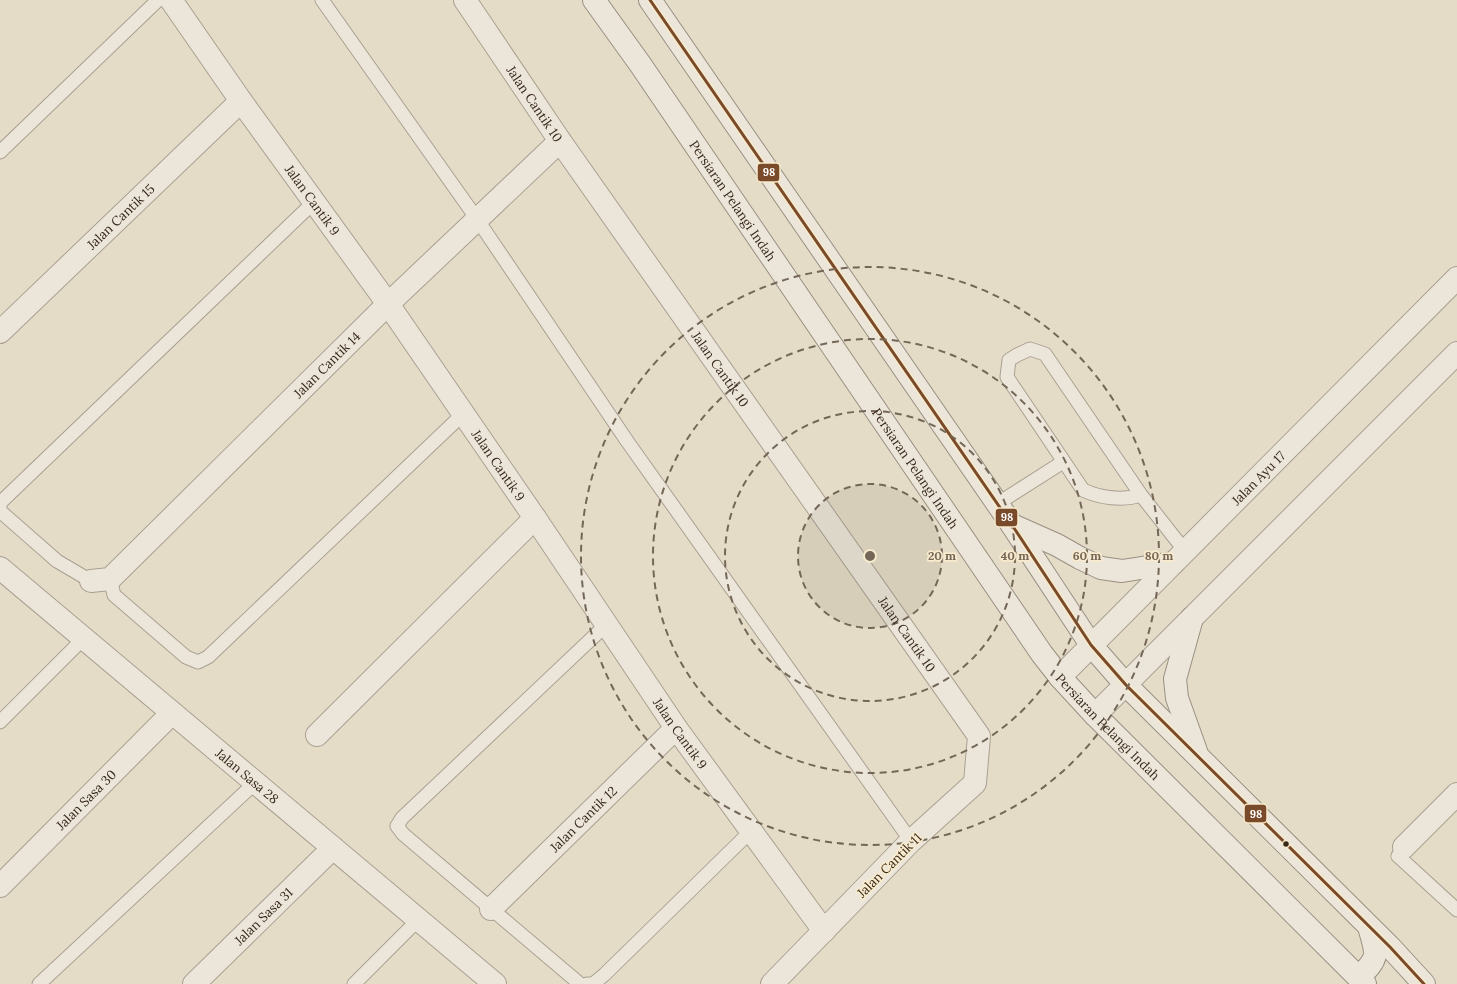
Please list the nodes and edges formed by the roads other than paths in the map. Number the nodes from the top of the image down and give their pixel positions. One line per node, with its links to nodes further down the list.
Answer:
1 (158, 0): 9 (lane)
2 (172, 0): 7 (street, Jalan Cantik 9)
3 (322, 0): 11 (lane)
4 (465, 0): 8 (street, Jalan Cantik 10)
5 (594, 0): 31 (street, Persiaran Pelangi Indah)
6 (650, 0): 19 (street)
7 (241, 101): 10 (street, Jalan Cantik 9); 14 (street, Jalan Cantik 15)
8 (560, 141): 11 (street, Jalan Cantik 14); 38 (street, Jalan Cantik 10)
9 (0, 152)
10 (314, 202): 13 (street, Jalan Cantik 9); 20 (lane)
11 (477, 219): 13 (street, Jalan Cantik 14); 43 (lane)
12 (1457, 278): 24 (street, Jalan Ayu 17)
13 (388, 304): 16 (street, Jalan Cantik 9); 26 (street, Jalan Cantik 14)
14 (0, 332)
15 (1457, 353): 27 (street)
16 (462, 415): 22 (street, Jalan Cantik 9); 26 (lane)
17 (1063, 462): 18 (lane); 18 (lane); 19 (lane)
18 (1141, 495): 24 (lane)
19 (997, 504): 23 (street)
20 (0, 506)
21 (0, 511): 26 (lane)
22 (535, 518): 28 (street, Jalan Cantik 9); 37 (street)
23 (1012, 525): 24 (street); 30 (street)
24 (1179, 557): 30 (street, Jalan Ayu 17)
25 (1, 572): 29 (street, Jalan Sasa 28)
26 (101, 580)
27 (1192, 618): 32 (street); 39 (street)
28 (606, 625): 36 (street, Jalan Cantik 9); 47 (lane)
29 (84, 639): 33 (street, Jalan Sasa 28); 35 (lane)
30 (1091, 645): 31 (street, Jalan Ayu 17); 32 (street)
31 (1060, 677): 34 (street, Persiaran Pelangi Indah)
32 (1126, 685): 34 (street); 39 (street)
33 (172, 713): 40 (street, Jalan Sasa 28); 46 (street, Jalan Sasa 30)
34 (1095, 715): 52 (street, Persiaran Pelangi Indah)
35 (0, 722)
36 (676, 728): 42 (street, Jalan Cantik 9); 47 (street, Jalan Cantik 12)
37 (317, 735)
38 (979, 736): 43 (street, Jalan Cantik 11)
39 (1196, 754): 50 (street)
40 (255, 783): 45 (street, Jalan Sasa 28); 53 (lane)
41 (1457, 794): 44 (street)
42 (751, 831): 51 (street, Jalan Cantik 9); 58 (lane)
43 (911, 841): 51 (street, Jalan Cantik 11)
44 (1404, 847): 48 (lane)
45 (333, 848): 49 (street, Jalan Sasa 28); 54 (street, Jalan Sasa 31)
46 (0, 886)
47 (491, 909): 57 (lane)
48 (1457, 910)
49 (418, 920): 55 (lane); 56 (street, Jalan Sasa 28)
50 (1370, 927): 52 (street); 60 (street)
51 (824, 931): 59 (street, Jalan Cantik 11)
52 (1358, 982)
53 (39, 984)
54 (194, 984)
55 (354, 984)
56 (495, 984)
57 (580, 984)
58 (587, 984)
59 (772, 984)
60 (1424, 984)

